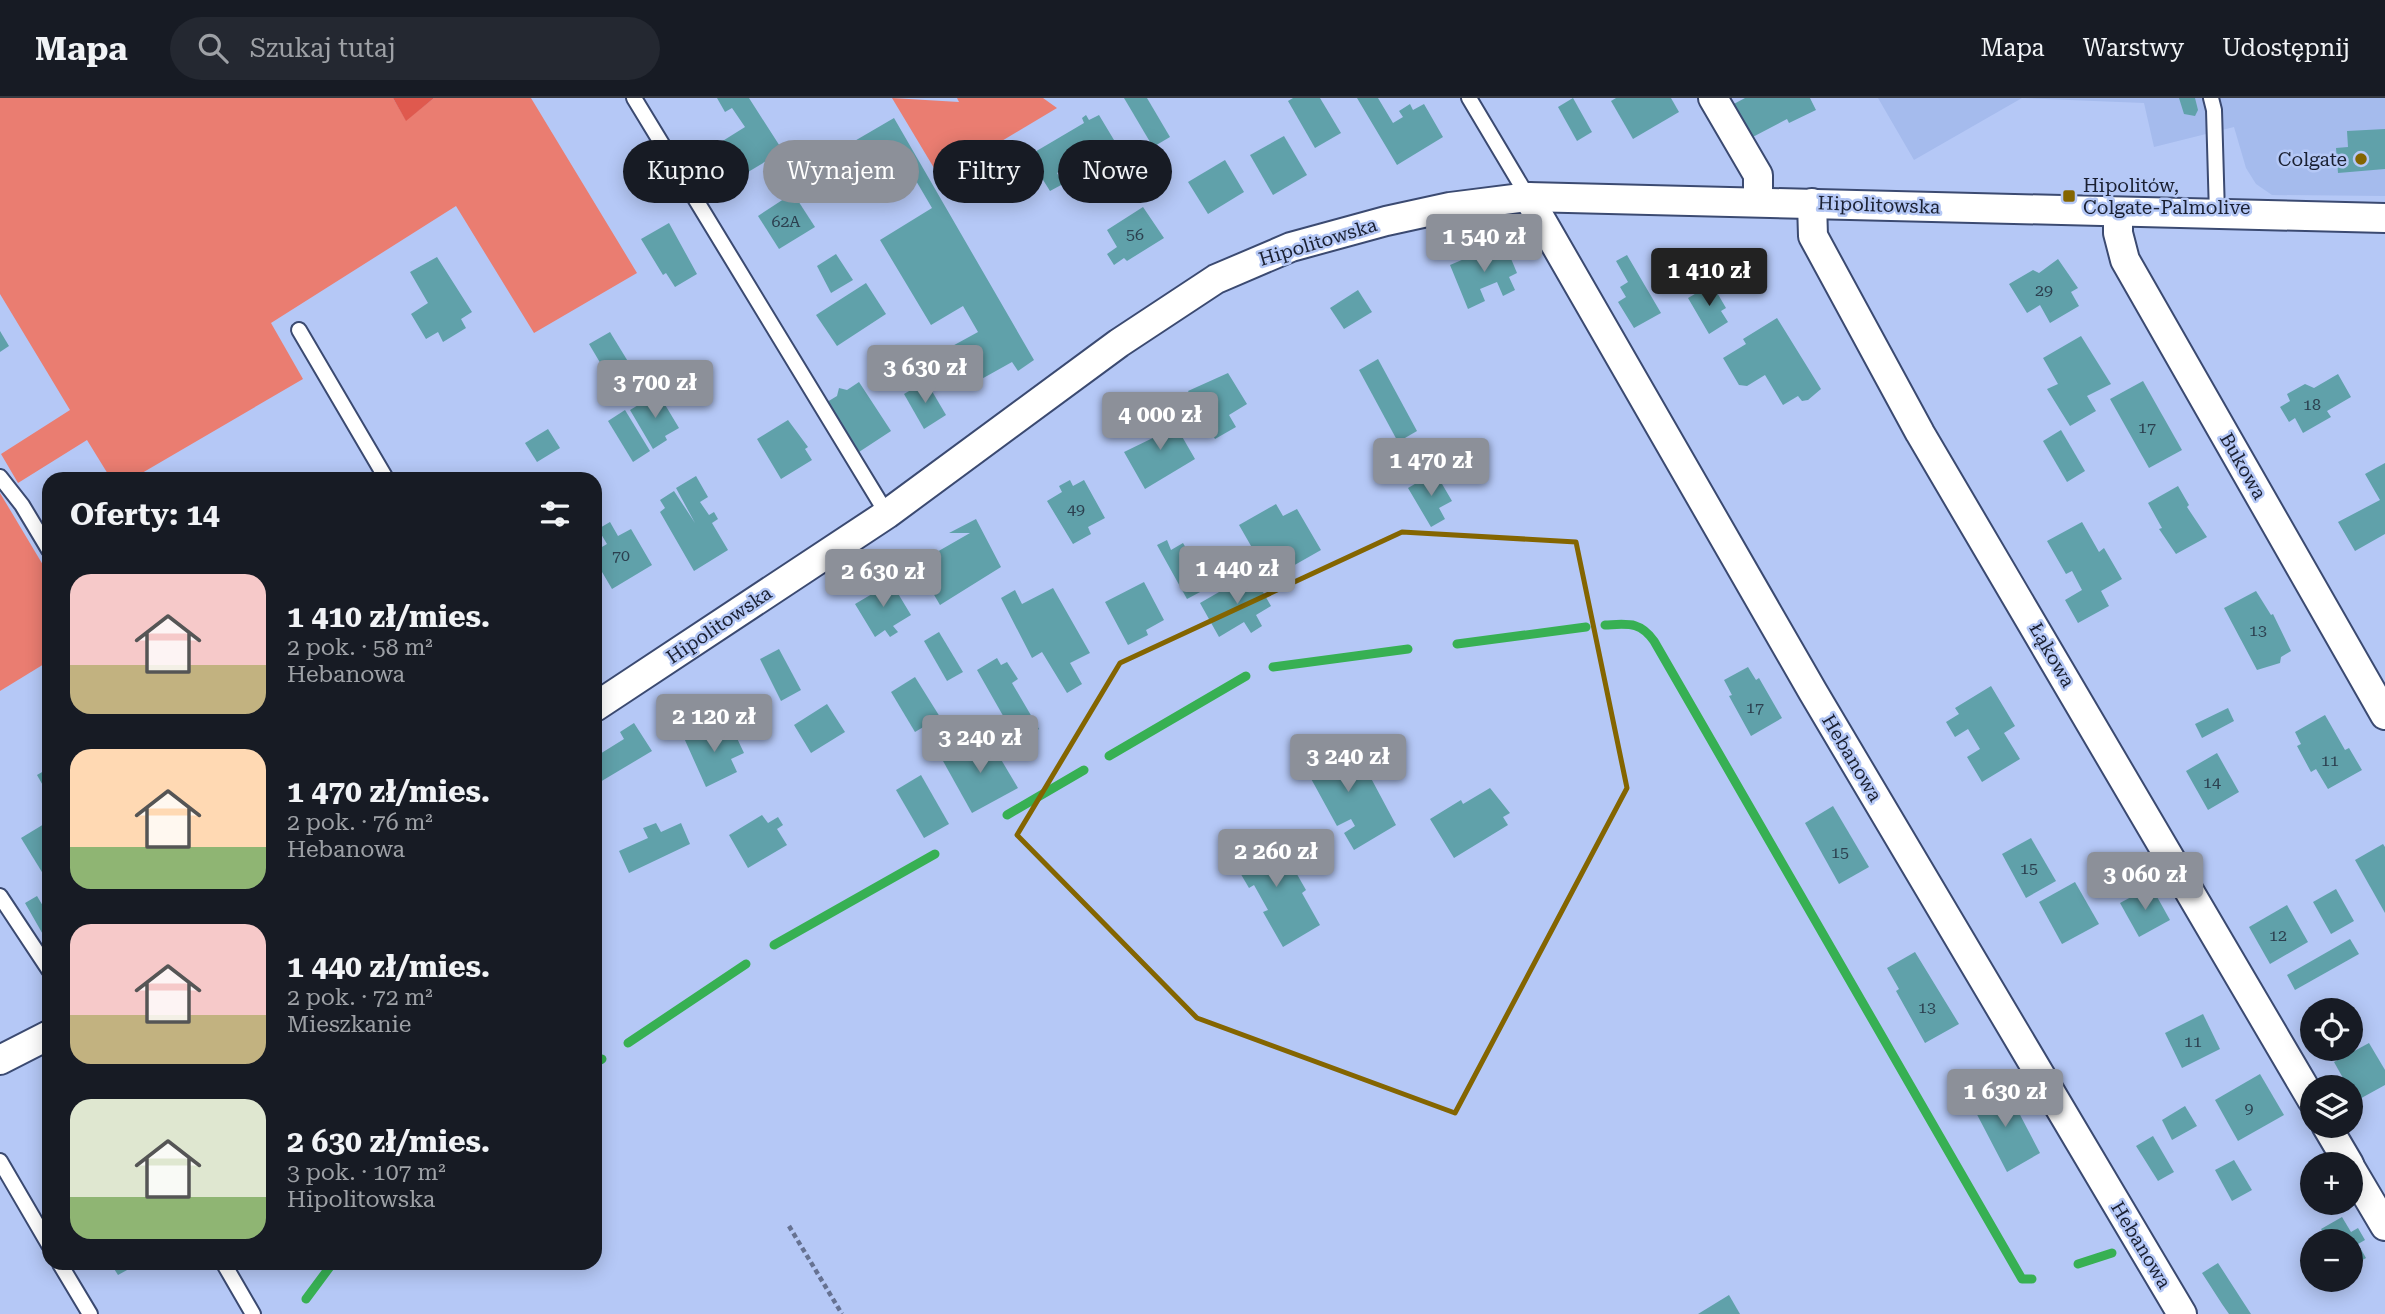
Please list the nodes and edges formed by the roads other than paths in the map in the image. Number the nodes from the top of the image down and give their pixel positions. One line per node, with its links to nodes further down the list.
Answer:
1 (634, 98): 14 (lane)
2 (1469, 98): 5 (lane)
3 (1713, 98): 6 (street)
4 (2211, 98): 9 (lane)
5 (1528, 197): 6 (street, Hipolitowska); 14 (street, Hipolitowska); 31 (street, Hebanowa)
6 (1758, 202): 7 (street, Hipolitowska)
7 (1812, 204): 8 (street, Hipolitowska); 22 (street, Łąkowa)
8 (2118, 212): 9 (street, Hipolitowska); 17 (street, Bukowa)
9 (2217, 214): 10 (street, Hipolitowska)
10 (2385, 218)
11 (299, 330): 12 (lane)
12 (382, 472)
13 (0, 477): 15 (lane)
14 (887, 514): 16 (street, Hipolitowska)
15 (42, 538)
16 (602, 702)
17 (2385, 715)
18 (0, 896): 19 (lane)
19 (42, 959)
20 (42, 1039): 21 (street)
21 (0, 1060)
22 (2300, 1080)
23 (0, 1161): 26 (lane)
24 (2363, 1189): 25 (street)
25 (2385, 1226)
26 (42, 1233)
27 (64, 1270): 29 (lane)
28 (227, 1270): 30 (lane)
29 (90, 1314)
30 (253, 1314)
31 (2182, 1314)

